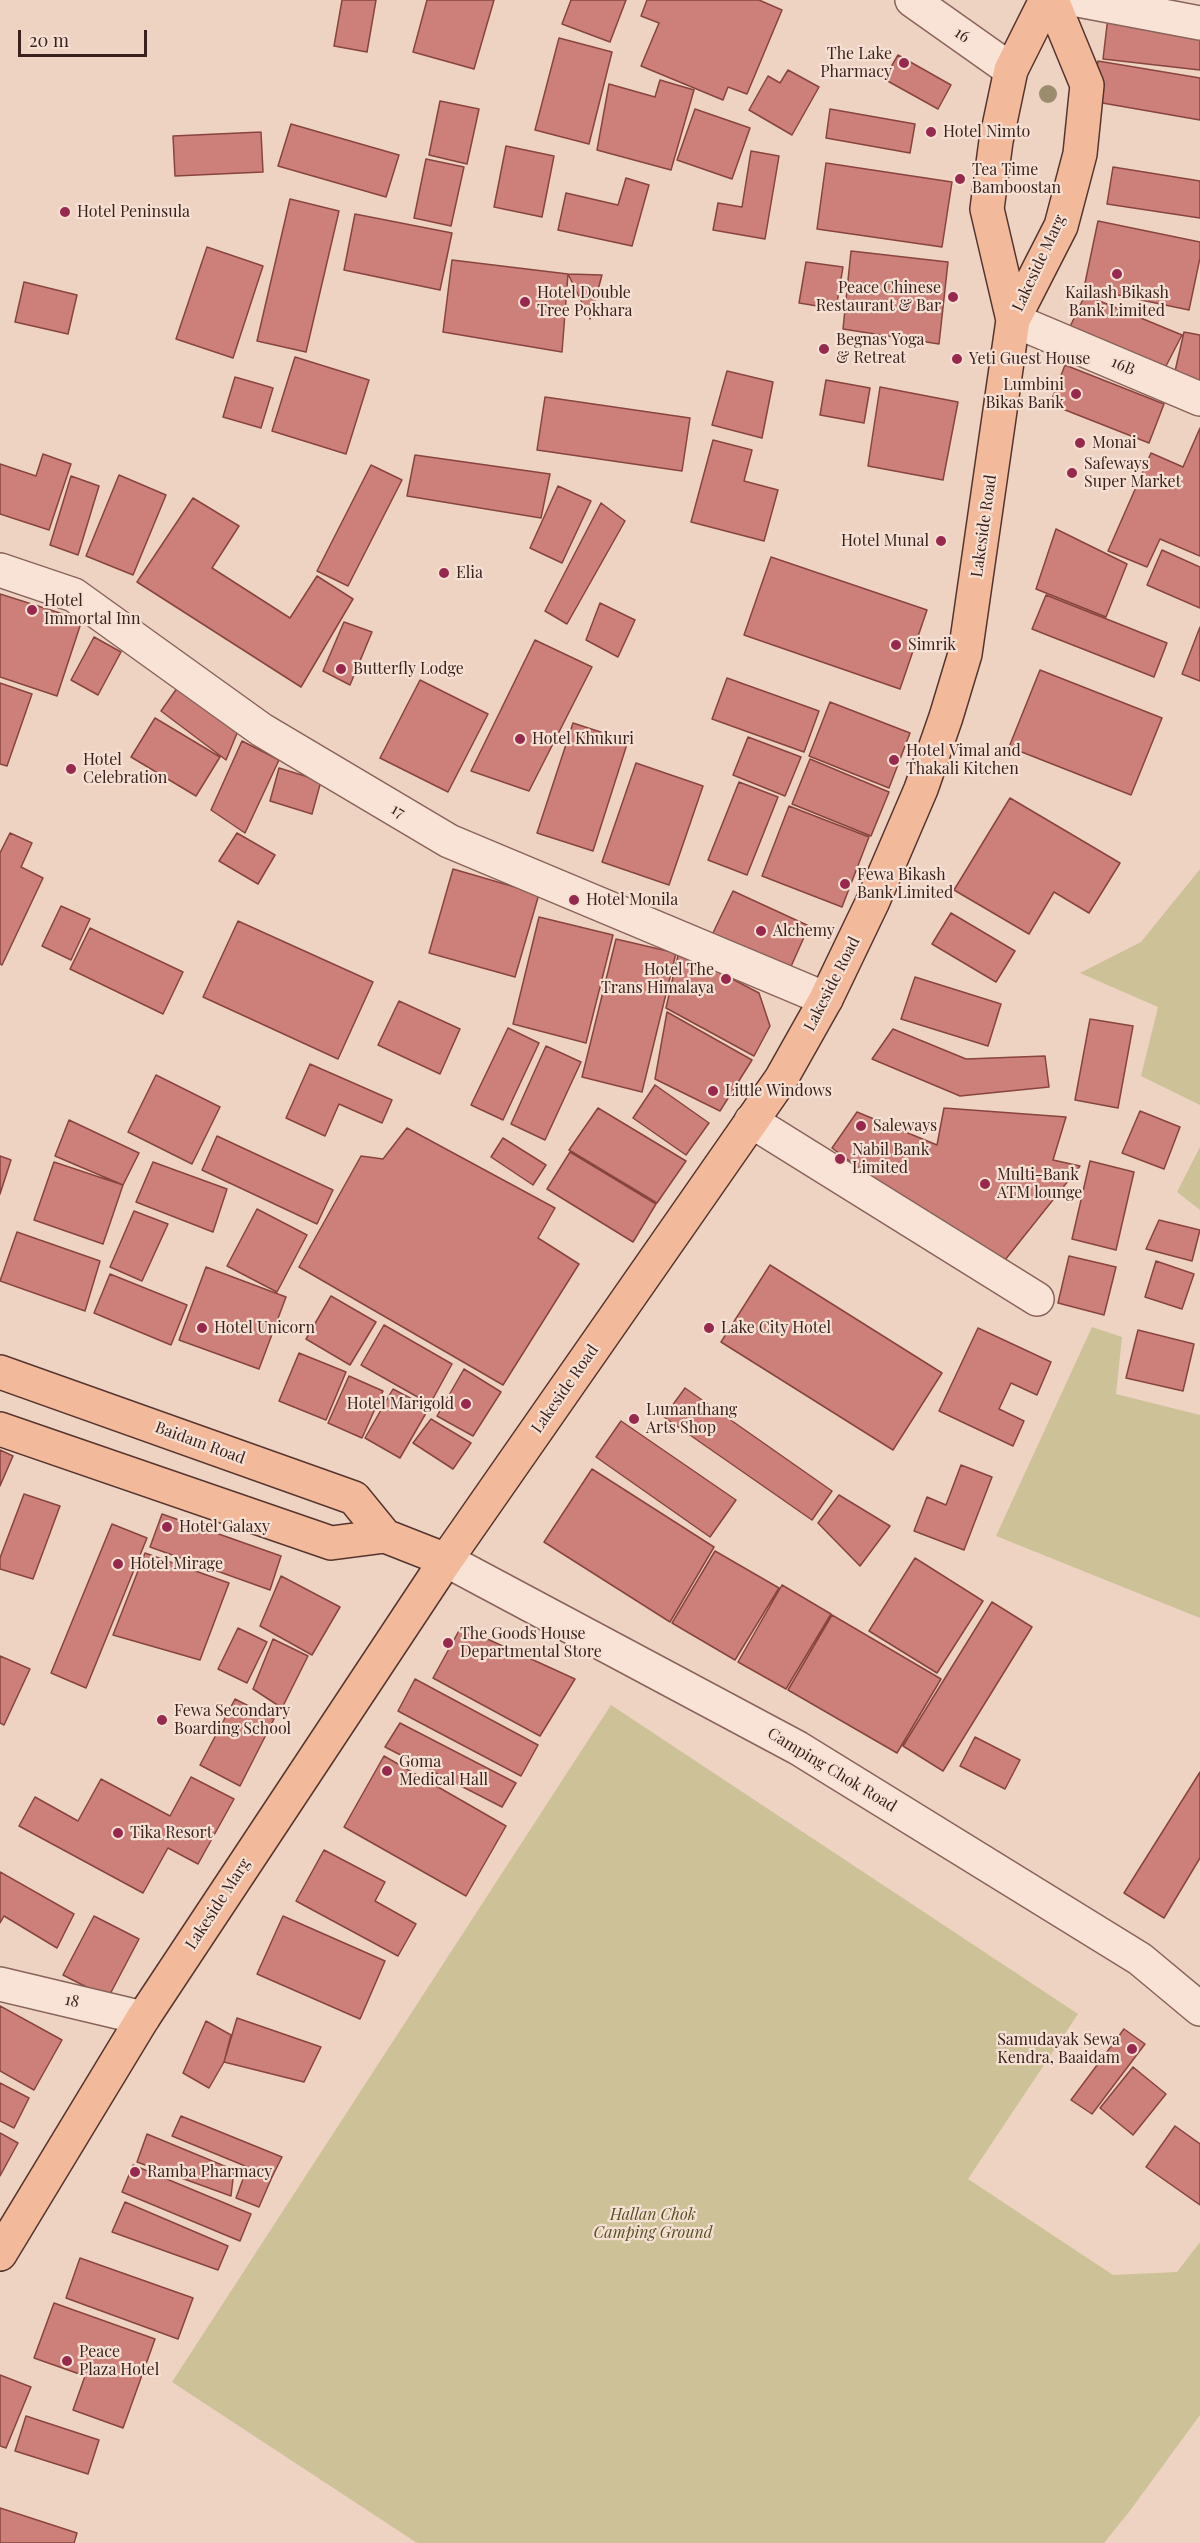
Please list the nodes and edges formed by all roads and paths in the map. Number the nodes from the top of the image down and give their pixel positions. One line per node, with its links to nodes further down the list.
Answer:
1 (912, 0): 6 (street, 16 / 16)
2 (1046, 0): 6 (main road)
3 (1052, 0): 7 (main road, Lakeside Marg)
4 (1078, 0): 5 (street)
5 (1200, 23)
6 (1011, 70): 7 (main road)
7 (1013, 320): 8 (street, 16B); 10 (main road, Lakeside Road)
8 (1200, 399)
9 (0, 570): 10 (street, 17 / 17)
10 (826, 999): 11 (main road, Lakeside Road)
11 (751, 1121): 12 (street); 16 (main road, Lakeside Road)
12 (1037, 1299)
13 (0, 1372): 15 (main road, Baidam Road)
14 (0, 1428): 15 (main road, Baidam Road)
15 (385, 1536): 16 (main road, Baidam Road)
16 (446, 1560): 18 (street, Camping Chok Road); 19 (main road, Lakeside Marg)
17 (0, 1984): 19 (street, 18 / 18)
18 (1200, 2009)
19 (143, 2018): 20 (main road, Lakeside Marg)
20 (0, 2254)

